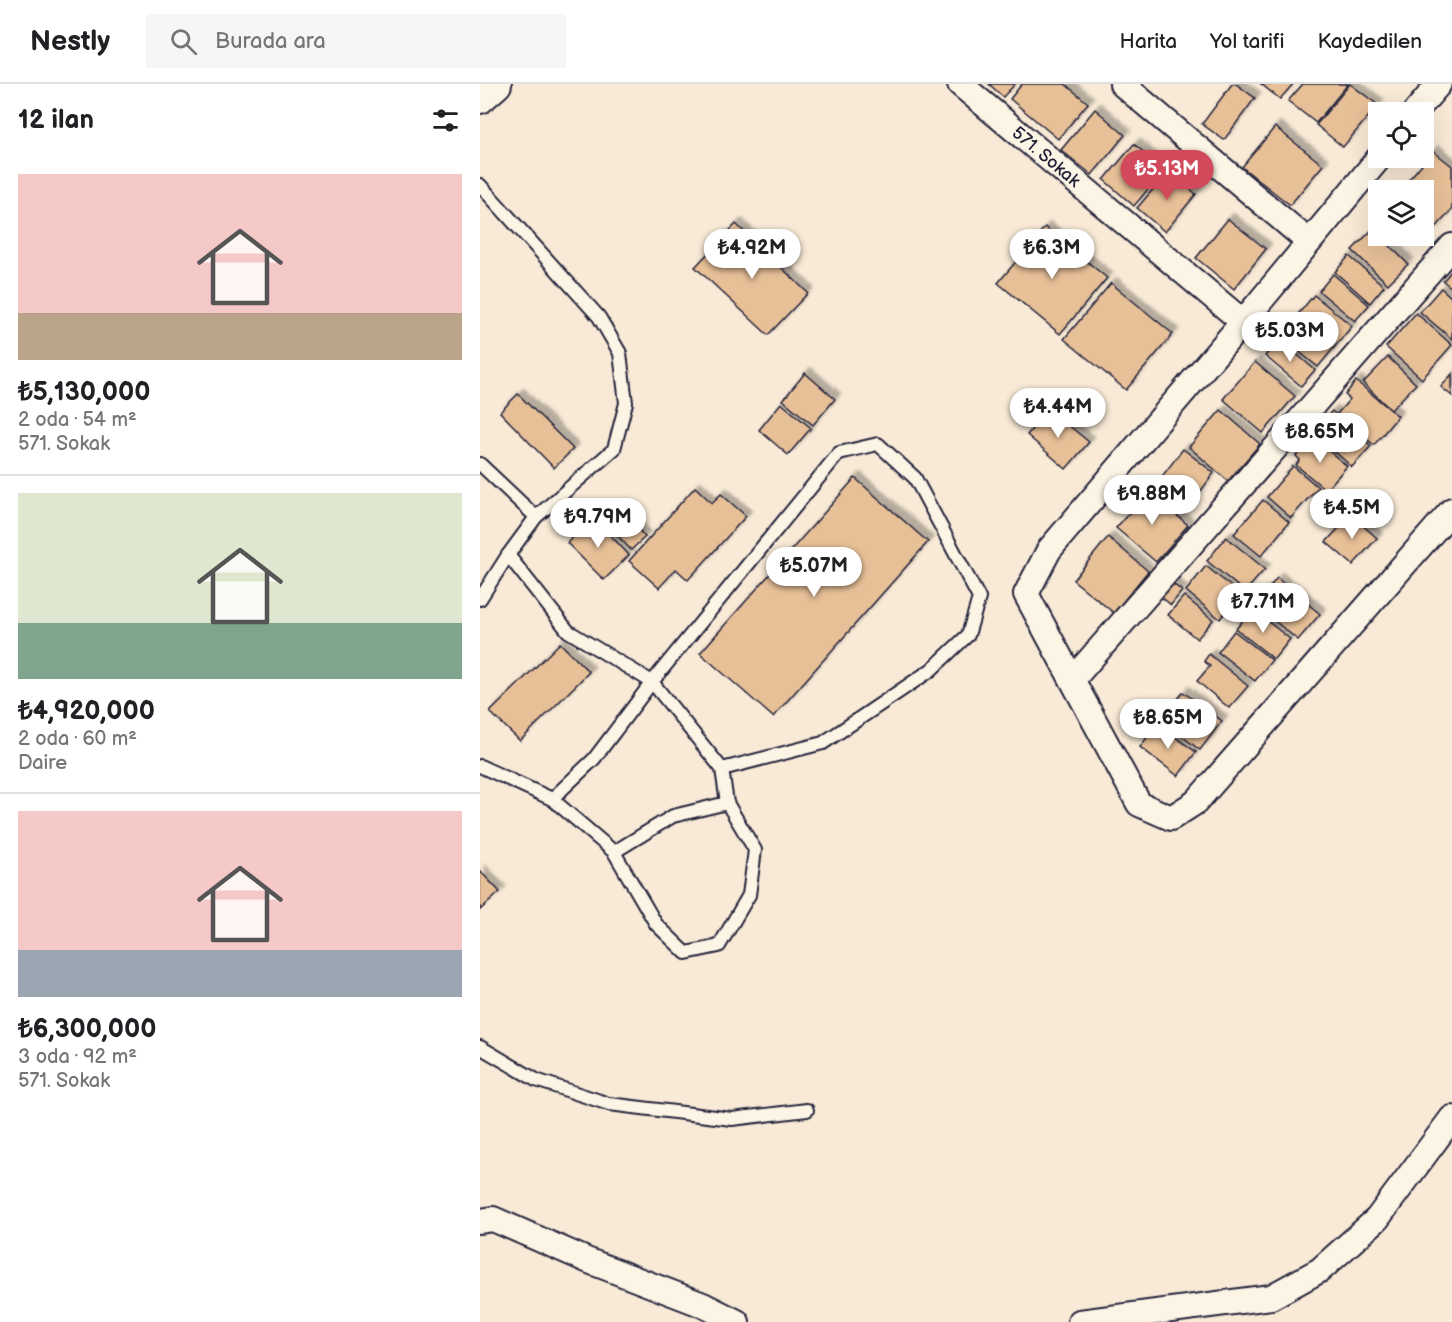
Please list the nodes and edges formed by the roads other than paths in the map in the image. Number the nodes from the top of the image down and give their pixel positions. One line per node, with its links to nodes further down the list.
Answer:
1 (496, 84): 5 (street)
2 (960, 84): 11 (street, 571. Sokak)
3 (1122, 84): 9 (street)
4 (1439, 89): 6 (street)
5 (480, 98)
6 (1425, 102)
7 (1370, 168): 9 (street)
8 (480, 185): 14 (lane)
9 (1309, 242): 11 (street)
10 (1452, 246): 17 (street)
11 (1243, 322): 17 (street)
12 (480, 464): 14 (lane)
13 (1452, 510): 17 (street)
14 (536, 517): 15 (lane)
15 (508, 555): 16 (lane); 18 (lane)
16 (480, 599)
17 (1073, 679)
18 (652, 682): 20 (lane); 20 (lane); 21 (lane)
19 (480, 766): 21 (lane)
20 (722, 769): 22 (lane)
21 (552, 799): 23 (lane)
22 (727, 803): 23 (lane); 23 (lane)
23 (614, 852)
24 (480, 1047): 25 (lane)
25 (807, 1110)
26 (1452, 1118): 28 (street)
27 (480, 1221): 29 (street)
28 (1227, 1312): 30 (street)
29 (737, 1322)
30 (1080, 1322)

